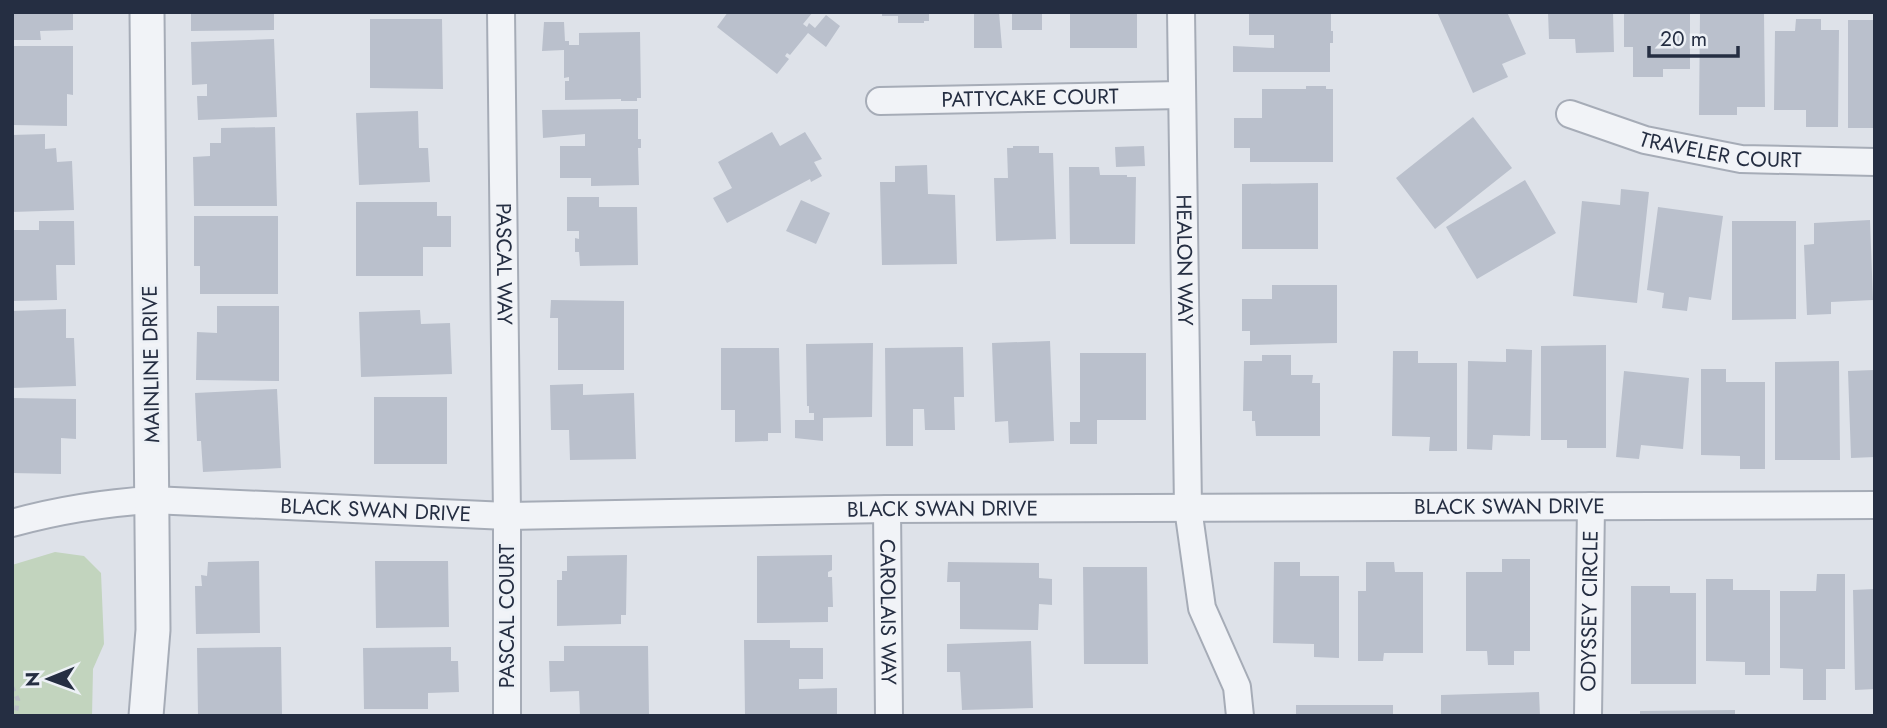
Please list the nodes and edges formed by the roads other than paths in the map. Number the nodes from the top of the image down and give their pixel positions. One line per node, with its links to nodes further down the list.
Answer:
1 (147, 12): 8 (street, MAINLINE DRIVE)
2 (501, 12): 13 (street, PASCAL WAY)
3 (1181, 12): 4 (street, HEALON WAY)
4 (1181, 95): 5 (street, PATTYCAKE COURT); 11 (street, HEALON WAY)
5 (880, 101)
6 (1570, 114): 7 (street, TRAVELER COURT)
7 (1875, 162)
8 (152, 500): 13 (street, BLACK SWAN DRIVE); 14 (street, BLACK SWAN DRIVE); 15 (street, MAINLINE DRIVE)
9 (1875, 505): 10 (street, BLACK SWAN DRIVE)
10 (1591, 506): 11 (street, BLACK SWAN DRIVE); 19 (street, ODYSSEY CIRCLE)
11 (1188, 508): 12 (street, BLACK SWAN DRIVE); 18 (street, HEALON WAY)
12 (887, 509): 13 (street, BLACK SWAN DRIVE); 17 (street, CAROLAIS WAY)
13 (507, 516): 16 (street, PASCAL COURT)
14 (12, 523)
15 (146, 716)
16 (507, 716)
17 (889, 716)
18 (1240, 716)
19 (1588, 716)

